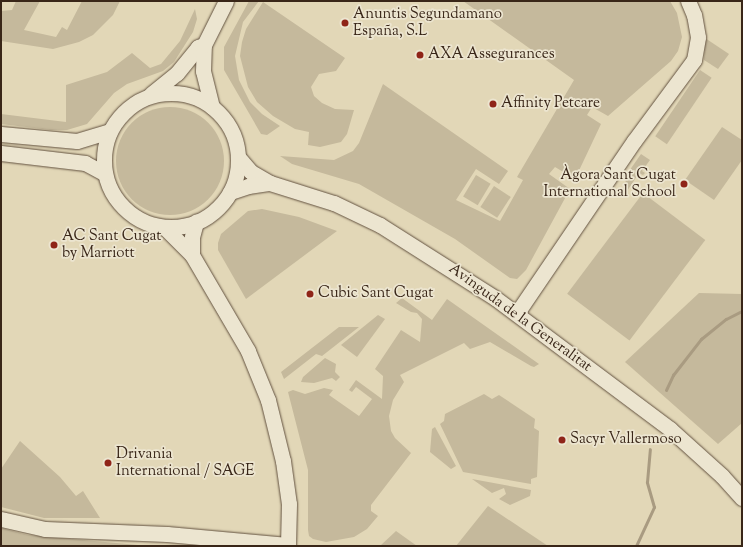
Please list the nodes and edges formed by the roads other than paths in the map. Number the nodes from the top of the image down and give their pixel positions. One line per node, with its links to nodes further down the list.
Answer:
1 (226, 1): 3 (street)
2 (688, 1): 16 (street)
3 (204, 45): 4 (street); 5 (street)
4 (150, 95): 5 (street); 6 (street)
5 (212, 107): 9 (street)
6 (110, 131): 7 (street); 10 (street)
7 (1, 134)
8 (3, 157): 10 (street)
9 (238, 157): 11 (street, Avinguda de la Generalitat); 12 (street)
10 (104, 173): 14 (street)
11 (270, 184): 12 (street, Avinguda de la Generalitat); 16 (street, Avinguda de la Generalitat)
12 (230, 192): 13 (street)
13 (196, 222): 14 (street); 15 (street)
14 (164, 227): 15 (street)
15 (192, 255): 19 (street)
16 (517, 313): 17 (street, Avinguda de la Generalitat)
17 (742, 498)
18 (1, 519): 19 (street)
19 (288, 545)

